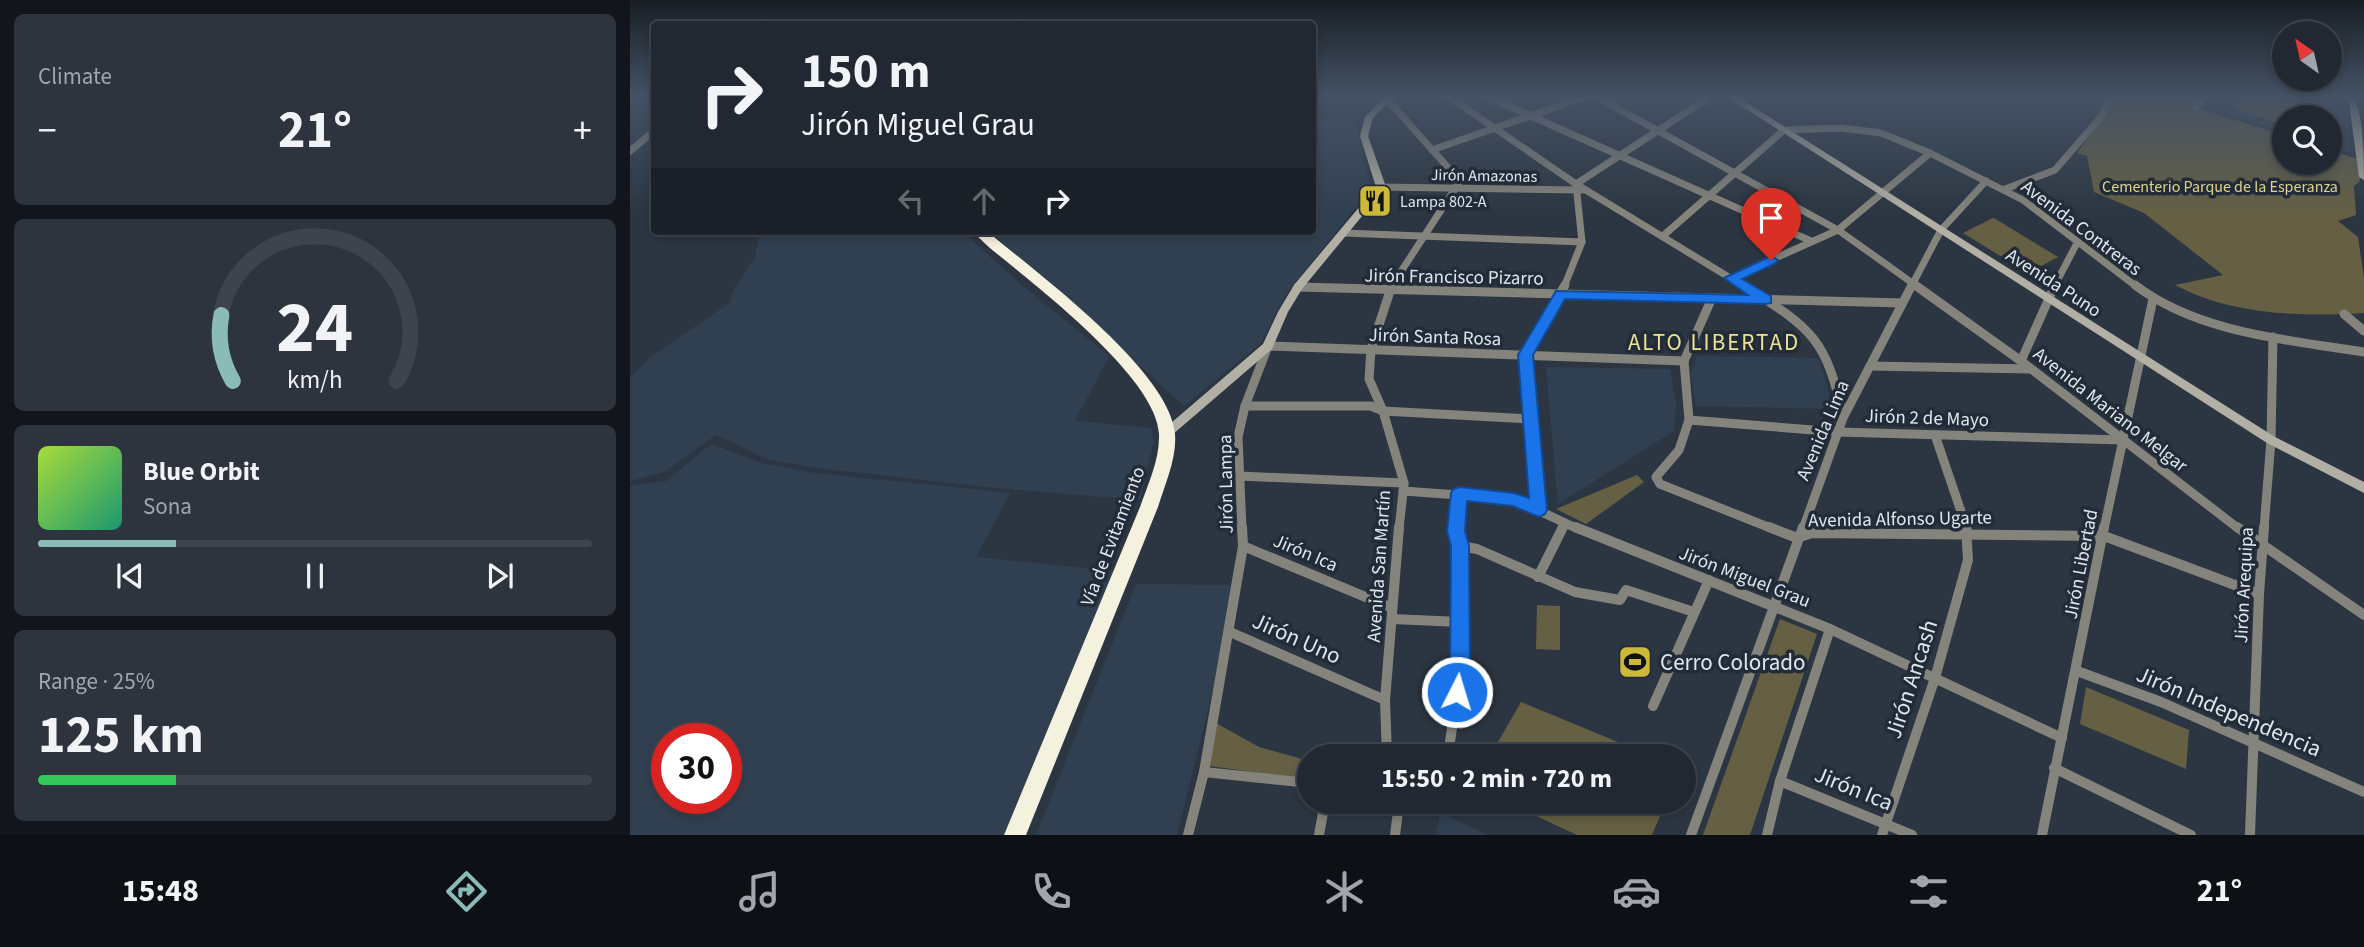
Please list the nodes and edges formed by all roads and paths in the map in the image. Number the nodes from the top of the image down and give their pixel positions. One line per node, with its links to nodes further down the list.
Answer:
1 (649, 135): 15 (street)
2 (1364, 135): 21 (street)
3 (1420, 135): 14 (street)
4 (1474, 135): 14 (street)
5 (1504, 135): 22 (street)
6 (1570, 135): 17 (street)
7 (1652, 135): 17 (street)
8 (1665, 135): 18 (street, Avenida Mariano Melgar)
9 (1778, 135): 18 (street)
10 (1792, 135): 25 (street, Avenida Puno)
11 (1885, 135): 16 (street, Avenida Contreras)
12 (2085, 135): 24 (street)
13 (2357, 135): 19 (main road)
14 (1432, 150): 23 (street)
15 (630, 151)
16 (1930, 153): 20 (street, Avenida Contreras); 25 (street)
17 (1620, 156): 22 (street); 26 (street)
18 (1735, 173): 26 (street); 27 (street, Avenida Mariano Melgar)
19 (2364, 177)
20 (1986, 181): 24 (street, Avenida Contreras); 28 (street, Avenida Lima)
21 (1381, 187): 23 (street, Jirón Amazonas); 29 (street, Jirón Lampa)
22 (1576, 187): 23 (street, Jirón Amazonas); 32 (street); 34 (street)
23 (1455, 188): 31 (street, Avenida San Martín)
24 (2005, 189): 35 (street, Avenida Contreras)
25 (1881, 192): 27 (street); 28 (street, Avenida Puno)
26 (1710, 195): 32 (street); 33 (street)
27 (1838, 230): 33 (street); 37 (street, Avenida Mariano Melgar)
28 (1941, 230): 37 (street, Avenida Lima); 42 (street, Avenida Puno)
29 (1343, 233): 31 (street); 38 (street, Jirón Lampa)
30 (984, 235): 63 (highway)
31 (1424, 236): 34 (street); 39 (street, Avenida San Martín)
32 (1664, 236): 36 (street)
33 (1811, 241): 36 (street)
34 (1582, 242): 40 (street)
35 (2077, 243): 42 (street); 43 (street, Avenida Contreras)
36 (1731, 278): 44 (street)
37 (1912, 283): 45 (street, Avenida Lima); 55 (street, Avenida Mariano Melgar)
38 (1298, 287): 39 (street, Jirón Francisco Pizarro); 49 (street, Jirón Lampa)
39 (1389, 290): 40 (street, Jirón Francisco Pizarro); 50 (street, Avenida San Martín)
40 (1561, 294): 41 (street, Jirón Francisco Pizarro); 52 (street)
41 (1712, 298): 44 (street, Jirón Francisco Pizarro); 54 (street, Avenida Alfonso Ugarte)
42 (2048, 298): 53 (street, Avenida Puno); 55 (street)
43 (2153, 299): 48 (street, Avenida Contreras); 53 (street, Jirón Libertad)
44 (1766, 300): 45 (street, Jirón Francisco Pizarro); 60 (street)
45 (1902, 303): 56 (street, Avenida Lima)
46 (2344, 314): 47 (street)
47 (2364, 331)
48 (2273, 337): 51 (street, Avenida Contreras); 67 (street, Jirón Arequipa)
49 (1268, 346): 50 (street, Jirón Santa Rosa); 58 (street, Jirón Lampa); 63 (street)
50 (1371, 349): 52 (street, Jirón Santa Rosa); 59 (street, Avenida San Martín)
51 (2364, 352)
52 (1525, 355): 54 (street, Jirón Santa Rosa); 61 (street)
53 (2138, 356): 66 (street, Jirón Libertad); 67 (street, Avenida Puno)
54 (1684, 361): 62 (street, Avenida Alfonso Ugarte)
55 (2021, 361): 57 (street, Avenida Mariano Melgar)
56 (1870, 366): 57 (street); 60 (street, Avenida Lima)
57 (2030, 369): 66 (street, Avenida Mariano Melgar)
58 (1245, 406): 59 (street); 68 (street, Jirón Lampa)
59 (1383, 411): 61 (street); 69 (street, Avenida San Martín)
60 (1843, 417): 64 (street, Avenida Lima)
61 (1531, 419): 72 (street)
62 (1689, 420): 64 (street, Jirón 2 de Mayo); 76 (street, Avenida Alfonso Ugarte)
63 (1168, 432): 106 (highway, Vía de Evitamiento)
64 (1838, 432): 65 (street, Jirón 2 de Mayo); 76 (street, Avenida Lima)
65 (1935, 435): 66 (street, Jirón 2 de Mayo); 74 (street)
66 (2123, 440): 75 (street, Jirón Libertad); 79 (street, Avenida Mariano Melgar)
67 (2271, 440): 70 (street, Avenida Puno); 79 (street, Jirón Arequipa)
68 (1239, 476): 69 (street, Jirón Miguel Grau); 77 (street, Jirón Lampa)
69 (1404, 487): 71 (street, Jirón Miguel Grau); 85 (street, Avenida San Martín)
70 (2364, 488)
71 (1460, 493): 72 (street, Jirón Miguel Grau); 78 (street)
72 (1539, 510): 73 (street, Jirón Miguel Grau)
73 (1564, 524): 80 (street); 81 (street, Jirón Miguel Grau)
74 (1968, 533): 75 (street, Avenida Alfonso Ugarte); 76 (street, Avenida Alfonso Ugarte); 91 (street, Jirón Ancash)
75 (2104, 536): 82 (street, Avenida Alfonso Ugarte); 90 (street, Jirón Libertad)
76 (1797, 538): 83 (street, Avenida Lima)
77 (1243, 546): 85 (street, Jirón Ica); 89 (street, Jirón Lampa)
78 (1460, 546): 80 (street); 87 (street)
79 (2262, 546): 82 (street, Jirón Arequipa); 86 (street, Avenida Mariano Melgar)
80 (1538, 577): 84 (street)
81 (1709, 580): 83 (street, Jirón Miguel Grau); 84 (street)
82 (2259, 594): 95 (street, Jirón Arequipa)
83 (1775, 606): 88 (street, Jirón Miguel Grau); 110 (street, Avenida Lima)
84 (1694, 612): 93 (street)
85 (1392, 613): 87 (street); 92 (street, Avenida San Martín)
86 (2364, 615)
87 (1460, 622): 97 (street)
88 (1830, 629): 91 (street, Jirón Miguel Grau); 100 (street)
89 (1230, 632): 92 (street, Jirón Uno); 99 (street, Jirón Lampa)
90 (2077, 671): 94 (street, Jirón Libertad); 95 (street, Jirón Independencia)
91 (1935, 678): 94 (street, Jirón Miguel Grau); 105 (street, Jirón Ancash)
92 (1385, 700): 96 (street, Avenida San Martín)
93 (1653, 706)
94 (2062, 738): 98 (street, Jirón Libertad)
95 (2253, 743): 102 (street, Jirón Independencia); 115 (street, Jirón Arequipa)
96 (1387, 744)
97 (1450, 744)
98 (2054, 768): 113 (street, Jirón Libertad); 114 (street)
99 (1204, 772): 101 (street); 107 (street, Jirón Lampa)
100 (1780, 781): 105 (street, Jirón Ica); 111 (street)
101 (1297, 782)
102 (2364, 792)
103 (1323, 814): 108 (street)
104 (1396, 814): 109 (street)
105 (1884, 829): 112 (street, Jirón Ica)
106 (1015, 835)
107 (1188, 835)
108 (1319, 835)
109 (1395, 835)
110 (1691, 835)
111 (1767, 835)
112 (1912, 835)
113 (2042, 835)
114 (2191, 835)
115 (2250, 835)

